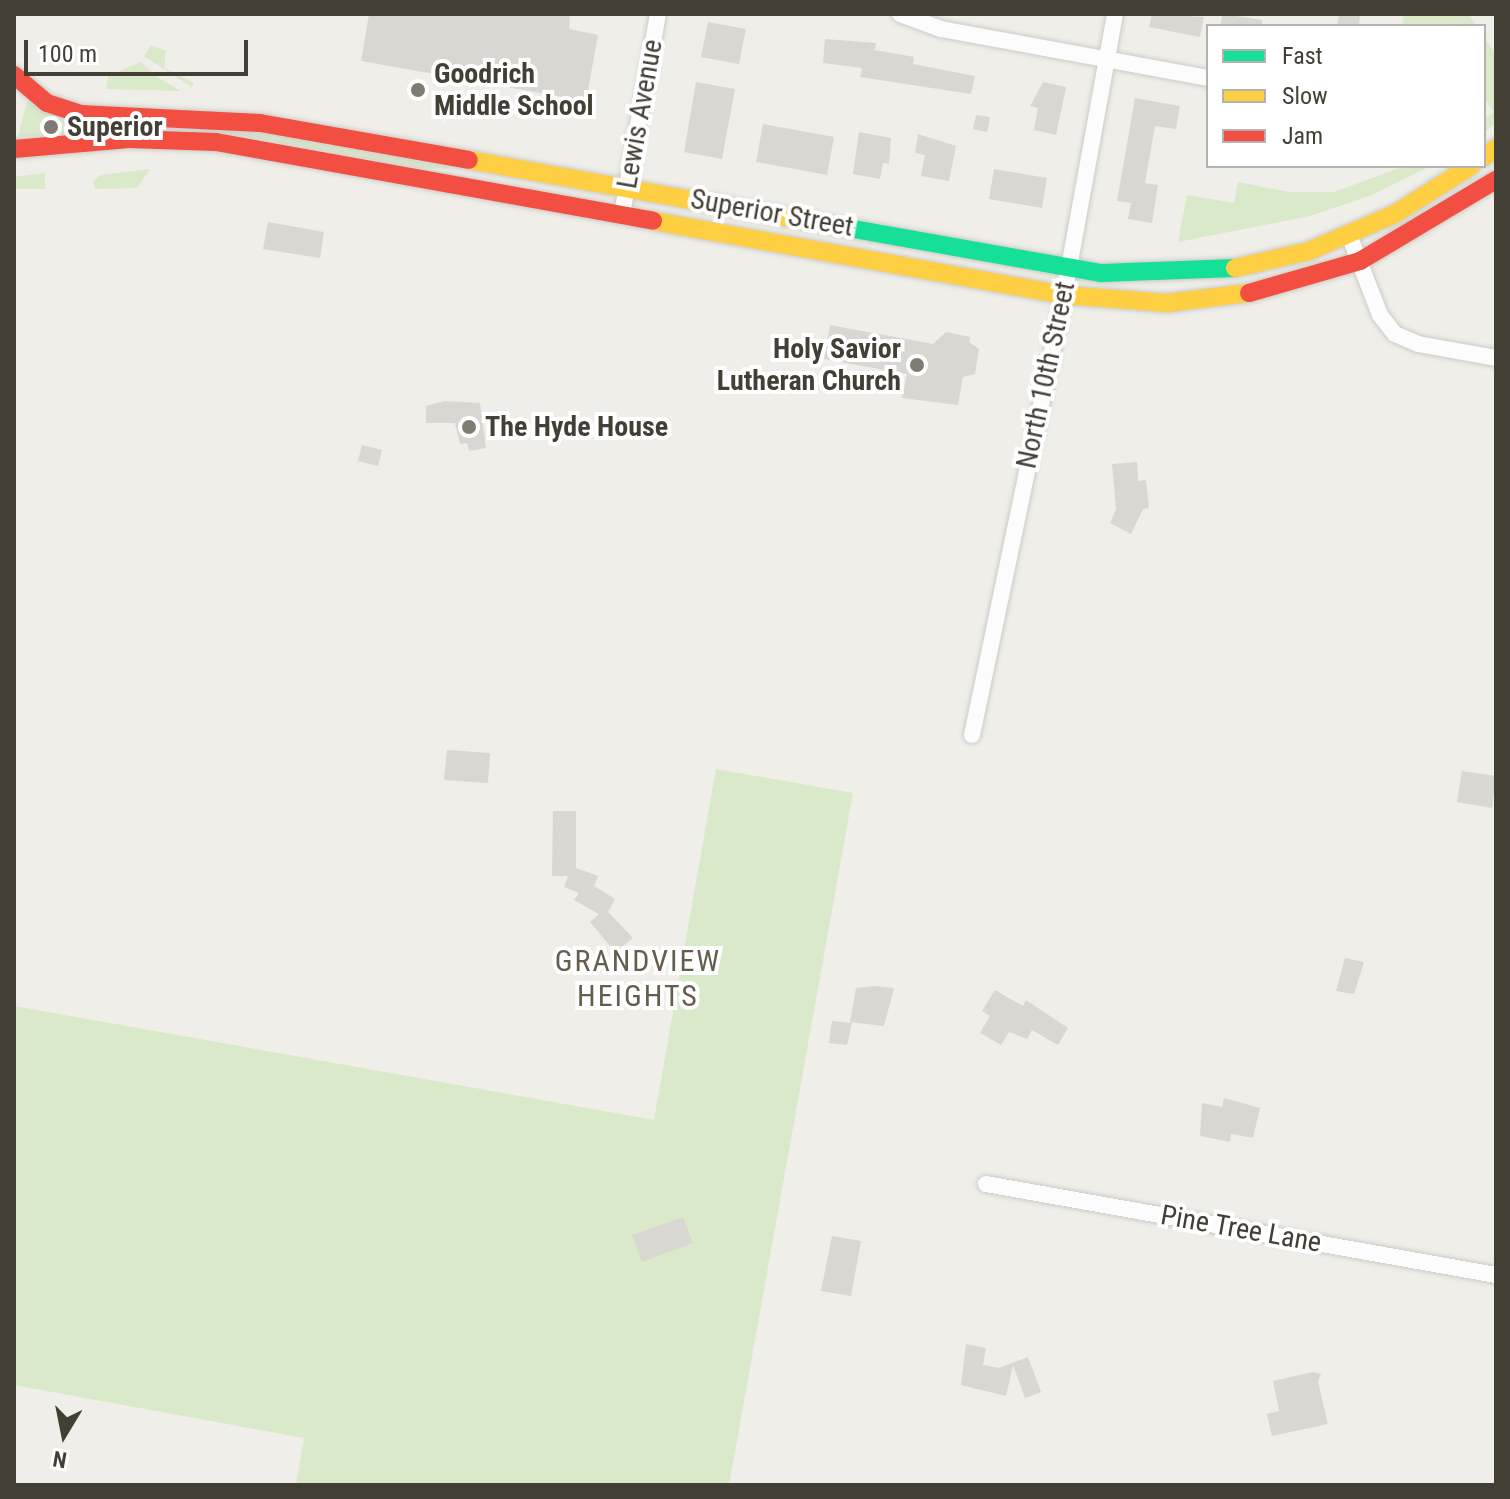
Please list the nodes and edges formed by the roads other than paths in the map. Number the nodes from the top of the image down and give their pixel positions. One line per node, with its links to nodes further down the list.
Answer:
1 (658, 14): 10 (street, Lewis Avenue)
2 (900, 14): 4 (street)
3 (1115, 14): 4 (street, North 10th Street)
4 (1107, 59): 6 (street); 14 (street, North 10th Street)
5 (14, 75): 10 (main road, Superior Street)
6 (1206, 78)
7 (14, 149): 11 (main road, Superior Street)
8 (1468, 168): 12 (main road, Superior Street)
9 (1496, 180): 13 (main road, Superior Street)
10 (626, 186): 11 (street, Lewis Avenue); 14 (main road, Superior Street)
11 (622, 214): 15 (main road, Superior Street)
12 (1349, 235): 13 (street); 14 (main road, Superior Street)
13 (1360, 261): 15 (main road, Superior Street); 16 (street)
14 (1069, 269): 15 (street, North 10th Street)
15 (1064, 295): 17 (street, North 10th Street)
16 (1496, 358)
17 (972, 735)
18 (986, 1184): 19 (street, Pine Tree Lane)
19 (1496, 1275)

